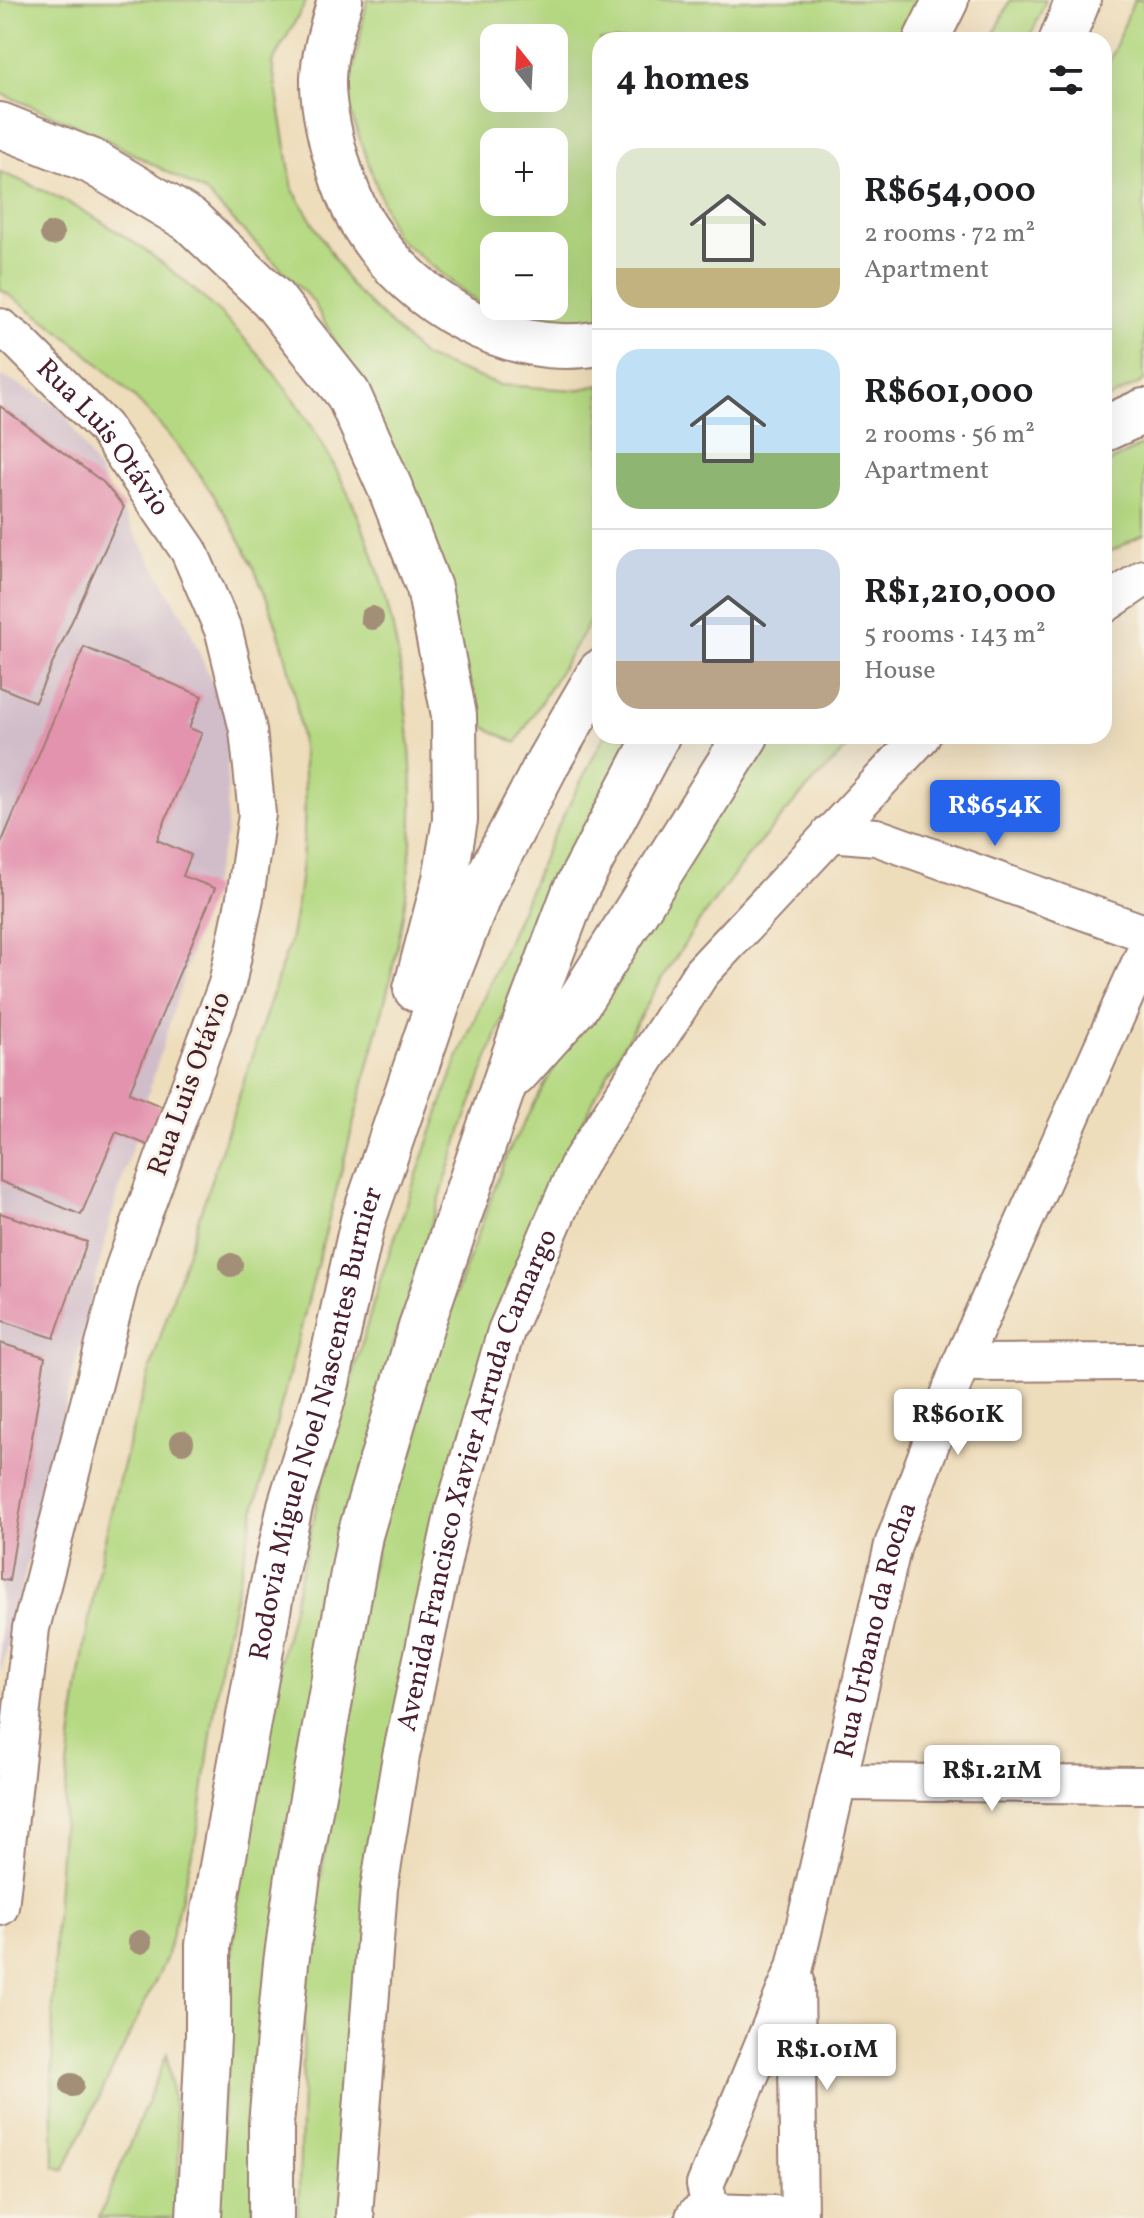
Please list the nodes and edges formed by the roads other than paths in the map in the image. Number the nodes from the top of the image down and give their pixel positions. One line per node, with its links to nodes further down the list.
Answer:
1 (340, 0): 10 (main road)
2 (946, 0): 5 (main road)
3 (971, 0): 6 (main road)
4 (1078, 0): 7 (main road)
5 (930, 32)
6 (958, 32)
7 (1065, 32)
8 (0, 125): 23 (main road)
9 (0, 327): 28 (street, Rua Luis Otávio)
10 (592, 345)
11 (1144, 411): 12 (main road)
12 (1112, 425)
13 (1144, 578): 14 (street)
14 (1112, 600)
15 (592, 686): 23 (main road, Rodovia Miguel Noel Nascentes Burnier)
16 (653, 744): 22 (main road)
17 (741, 744): 22 (main road)
18 (914, 744): 19 (street, Avenida Francisco Xavier Arruda Camargo)
19 (830, 833): 20 (street); 33 (street, Avenida Francisco Xavier Arruda Camargo)
20 (1144, 933)
21 (1144, 954): 25 (street, Rua Urbano da Rocha)
22 (503, 1088): 32 (main road)
23 (363, 1221): 31 (main road, Rodovia Miguel Noel Nascentes Burnier)
24 (1144, 1362): 25 (street)
25 (961, 1363): 26 (street, Rua Urbano da Rocha)
26 (840, 1782): 27 (street); 29 (street, Rua Urbano da Rocha)
27 (1144, 1785)
28 (0, 1907)
29 (795, 1967): 30 (street, Rua Urbano da Rocha); 35 (street, Rua Urbano da Rocha)
30 (705, 2217): 34 (main road)
31 (199, 2218)
32 (271, 2218)
33 (356, 2218)
34 (774, 2218)
35 (799, 2218)

